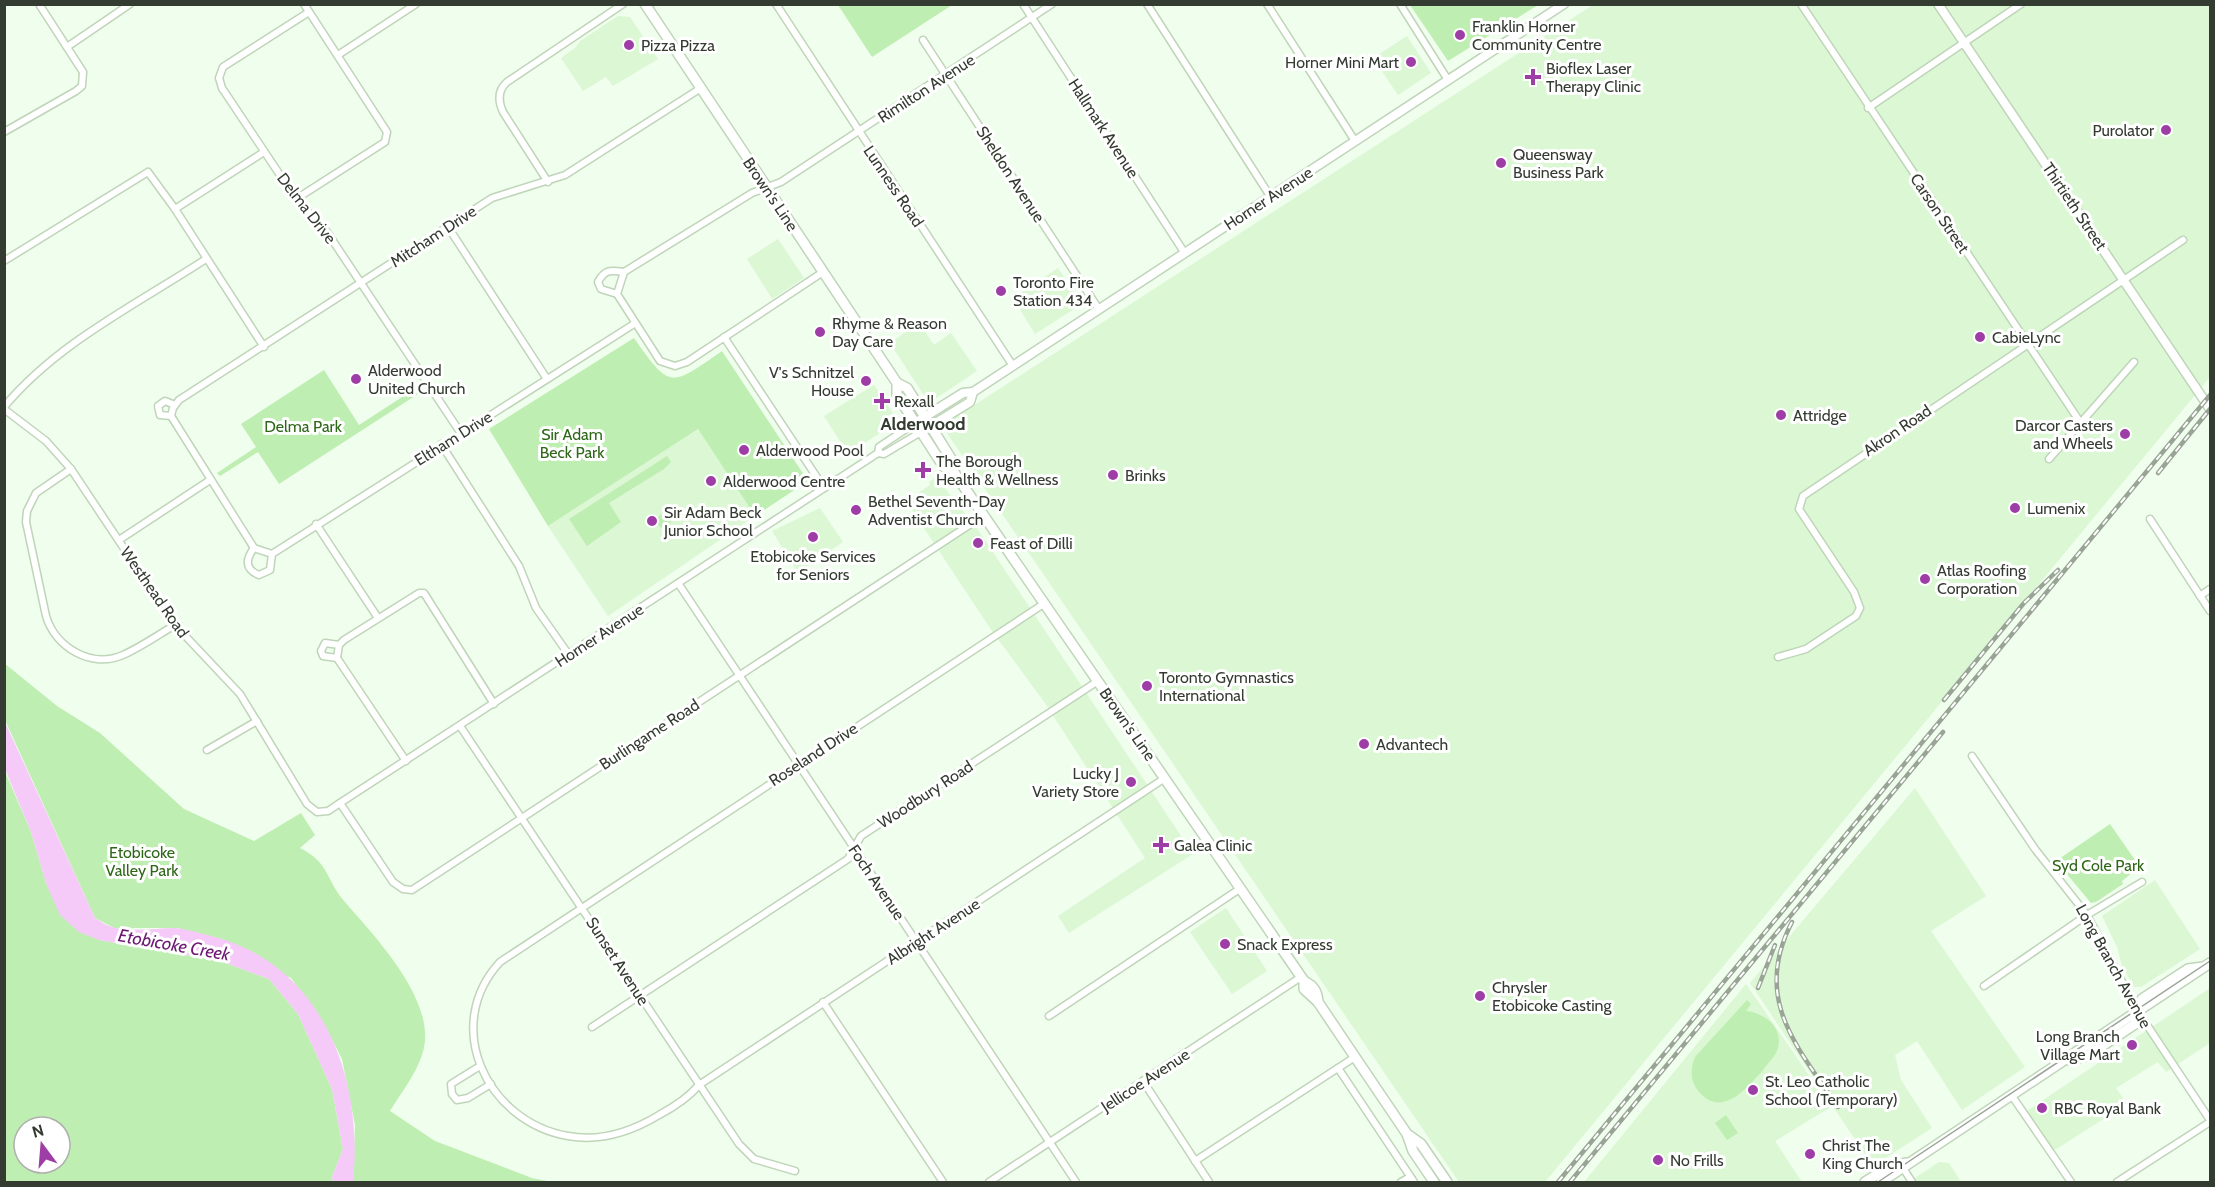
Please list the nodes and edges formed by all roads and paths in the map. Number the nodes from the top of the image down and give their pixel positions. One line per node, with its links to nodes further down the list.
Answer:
1 (39, 4): 21 (street)
2 (130, 4): 21 (street)
3 (304, 4): 17 (street)
4 (416, 4): 22 (street)
5 (623, 4): 31 (street)
6 (645, 4): 25 (main road, Brown's Line)
7 (776, 4): 28 (street, Lunness Road)
8 (1023, 4): 18 (street, Hallmark Avenue)
9 (1053, 4): 18 (street, Rimilton Avenue)
10 (1147, 4): 33 (street)
11 (1266, 4): 29 (street)
12 (1400, 4): 24 (street)
13 (1801, 4): 26 (street, Carson Street)
14 (1938, 4): 20 (main road, Thirtieth Street)
15 (2021, 4): 20 (street)
16 (1559, 6): 24 (main road, Horner Avenue)
17 (309, 12): 22 (street); 30 (street, Delma Drive)
18 (1032, 18): 23 (street, Rimilton Avenue); 38 (street, Hallmark Avenue)
19 (923, 40): 23 (street, Sheldon Avenue)
20 (1964, 44): 26 (street); 43 (main road, Thirtieth Street)
21 (67, 47): 27 (street)
22 (338, 55): 34 (street)
23 (946, 75): 28 (street, Rimilton Avenue); 46 (street, Sheldon Avenue)
24 (1448, 80): 29 (main road, Horner Avenue)
25 (701, 88): 31 (street, Mitcham Drive); 32 (main road, Brown's Line)
26 (1868, 108): 49 (street, Carson Street)
27 (4, 132)
28 (858, 132): 32 (street, Rimilton Avenue); 52 (street, Lunness Road)
29 (1355, 141): 33 (main road, Horner Avenue)
30 (264, 152): 34 (street, Delma Drive); 35 (street)
31 (548, 182): 36 (street, Mitcham Drive)
32 (768, 188): 41 (street, Rimilton Avenue); 42 (main road, Brown's Line)
33 (1270, 196): 38 (main road, Horner Avenue)
34 (296, 199): 44 (street, Delma Drive)
35 (175, 209): 39 (street); 40 (street)
36 (448, 226): 44 (street, Mitcham Drive); 53 (street)
37 (2183, 240): 43 (street, Akron Road)
38 (1184, 252): 46 (main road, Horner Avenue)
39 (206, 259): 50 (street); 56 (street)
40 (4, 261)
41 (624, 272): 45 (street); 45 (street, Rimilton Avenue)
42 (823, 272): 48 (street); 54 (main road, Brown's Line)
43 (2124, 279): 49 (street, Akron Road); 57 (main road, Thirtieth Street)
44 (361, 284): 50 (street, Mitcham Drive); 62 (street, Delma Drive)
45 (617, 294): 47 (street)
46 (1098, 309): 52 (main road, Horner Avenue)
47 (634, 324): 48 (street); 53 (street, Eltham Drive)
48 (724, 337): 68 (street)
49 (2028, 342): 60 (street, Carson Street); 84 (street, Akron Road)
50 (264, 347): 55 (street, Mitcham Drive)
51 (2134, 362): 60 (street)
52 (1013, 366): 59 (main road, Horner Avenue)
53 (547, 379): 62 (street, Eltham Drive)
54 (897, 383): 59 (main road, Brown's Line); 61 (main road, Brown's Line)
55 (175, 405): 58 (street); 58 (street, Mitcham Drive)
56 (4, 408): 66 (street, Westhead Road)
57 (2211, 409)
58 (171, 416): 67 (street)
59 (928, 421): 61 (main road, Horner Avenue); 65 (main road, Brown's Line)
60 (2080, 422): 64 (street)
61 (918, 428): 65 (main road, Brown's Line); 68 (street, Horner Avenue)
62 (460, 432): 63 (street, Eltham Drive)
63 (441, 444): 71 (street, Eltham Drive); 83 (street)
64 (2049, 459)
65 (951, 468): 69 (main road, Brown's Line)
66 (71, 469): 72 (street, Westhead Road); 81 (street)
67 (210, 480): 72 (street); 73 (street)
68 (824, 488): 75 (street, Horner Avenue)
69 (983, 516): 78 (main road, Brown's Line); 86 (street, Burlingame Road)
70 (2150, 519): 77 (street)
71 (316, 524): 74 (street, Eltham Drive); 80 (street)
72 (119, 540): 81 (street, Westhead Road)
73 (254, 548): 74 (street); 74 (street, Eltham Drive)
74 (268, 553)
75 (678, 582): 83 (street, Horner Avenue); 86 (street, Foch Avenue)
76 (2211, 589): 77 (street)
77 (2200, 596): 79 (street)
78 (1045, 603): 87 (main road, Brown's Line); 94 (street, Roseland Drive)
79 (2211, 611)
80 (378, 618): 82 (street); 88 (street)
81 (175, 625): 89 (street, Westhead Road)
82 (339, 645): 85 (street); 85 (street)
83 (569, 655): 88 (street, Horner Avenue)
84 (1778, 657)
85 (338, 658): 93 (street)
86 (739, 675): 94 (street, Foch Avenue); 98 (street, Burlingame Road)
87 (1098, 681): 95 (main road, Brown's Line); 99 (street, Woodbury Road)
88 (494, 704): 90 (street, Horner Avenue)
89 (257, 721): 91 (street); 97 (street, Westhead Road)
90 (460, 726): 93 (street, Horner Avenue); 98 (street, Sunset Avenue)
91 (207, 750)
92 (1972, 756): 103 (street, Long Branch Avenue)
93 (406, 760): 96 (street, Horner Avenue)
94 (798, 763): 99 (street, Foch Avenue); 102 (street, Roseland Drive)
95 (1166, 777): 101 (main road, Brown's Line); 104 (street, Albright Avenue)
96 (340, 803): 97 (street, Horner Avenue); 98 (street, Burlingame Road)
97 (317, 812)
98 (522, 817): 102 (street, Sunset Avenue)
99 (854, 847): 104 (street, Foch Avenue); 108 (street, Woodbury Road)
100 (2142, 882): 103 (street)
101 (1241, 888): 106 (main road, Brown's Line); 111 (street)
102 (582, 906): 108 (street, Sunset Avenue); 114 (street, Roseland Drive)
103 (2087, 915): 107 (street); 110 (street, Long Branch Avenue)
104 (917, 942): 109 (street, Albright Avenue); 122 (street, Foch Avenue)
105 (2208, 965): 110 (main road)
106 (1303, 979): 113 (main road, Brown's Line); 116 (street, Jellicoe Avenue)
107 (1984, 986)
108 (640, 994): 112 (street, Woodbury Road); 118 (street, Sunset Avenue)
109 (823, 1002): 118 (street, Albright Avenue); 128 (street)
110 (2138, 1012): 119 (main road); 120 (street, Long Branch Avenue)
111 (1049, 1017)
112 (592, 1027)
113 (1355, 1057): 115 (street); 121 (main road, Brown's Line)
114 (480, 1066): 117 (street, Roseland Drive); 117 (street)
115 (1338, 1068): 123 (street); 127 (street)
116 (1143, 1081): 122 (street, Jellicoe Avenue); 123 (street)
117 (490, 1084): 118 (street, Albright Avenue)
118 (699, 1085): 126 (street, Sunset Avenue)
119 (2012, 1096): 124 (main road); 138 (street)
120 (2211, 1121): 139 (street)
121 (1407, 1134): 133 (main road, Brown's Line); 134 (main road, Brown's Line)
122 (1049, 1142): 129 (street, Jellicoe Avenue); 130 (street, Foch Avenue)
123 (1195, 1161): 131 (street)
124 (1912, 1162): 125 (main road); 135 (main road)
125 (1903, 1168): 136 (main road); 137 (street)
126 (795, 1171)
127 (1412, 1180): 132 (street)
128 (943, 1182)
129 (988, 1182)
130 (1076, 1182)
131 (1209, 1182)
132 (1401, 1182)
133 (1434, 1182)
134 (1447, 1182)
135 (1865, 1182)
136 (1881, 1182)
137 (1912, 1182)
138 (2071, 1182)
139 (2117, 1182)

